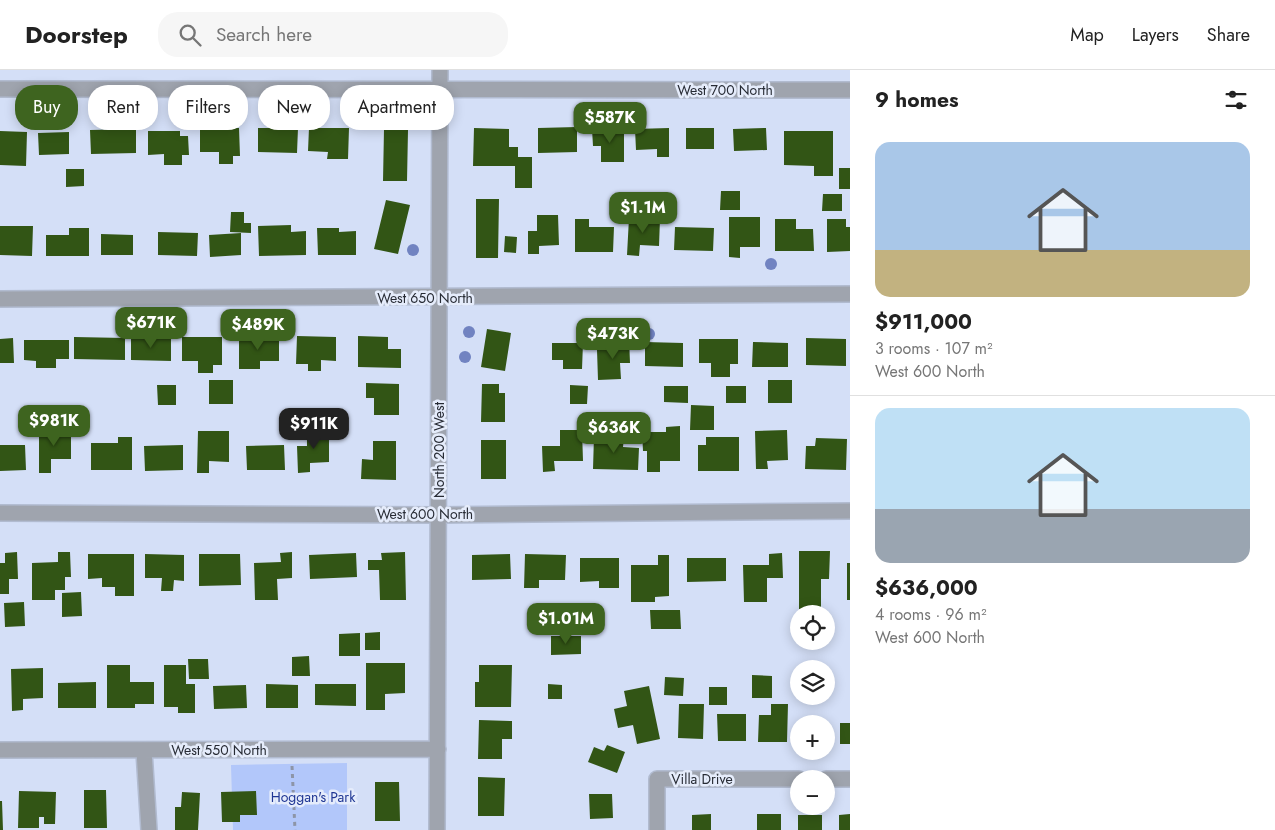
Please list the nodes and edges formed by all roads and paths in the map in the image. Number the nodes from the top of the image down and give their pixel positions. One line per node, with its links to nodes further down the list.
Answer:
1 (440, 70): 2 (street, North 200 West)
2 (440, 85)
3 (0, 89): 4 (street, West 700 North)
4 (340, 90)
5 (454, 90): 6 (street, West 700 North)
6 (850, 90)
7 (440, 130): 10 (street, North 200 West)
8 (850, 294): 10 (street, West 650 North)
9 (0, 298): 10 (street, West 650 North)
10 (439, 298): 13 (street, North 200 West)
11 (850, 511): 13 (street, West 600 North)
12 (0, 513): 13 (street, West 600 North)
13 (438, 515): 14 (street, North 200 West)
14 (438, 749): 16 (street, West 550 North); 23 (street, North 200 West)
15 (0, 750): 16 (street, West 550 North)
16 (144, 751): 21 (street)
17 (292, 766): 22 (path)
18 (790, 779): 24 (street, Villa Drive)
19 (835, 779): 20 (street)
20 (850, 779)
21 (149, 830)
22 (295, 830)
23 (437, 830)
24 (657, 830)

